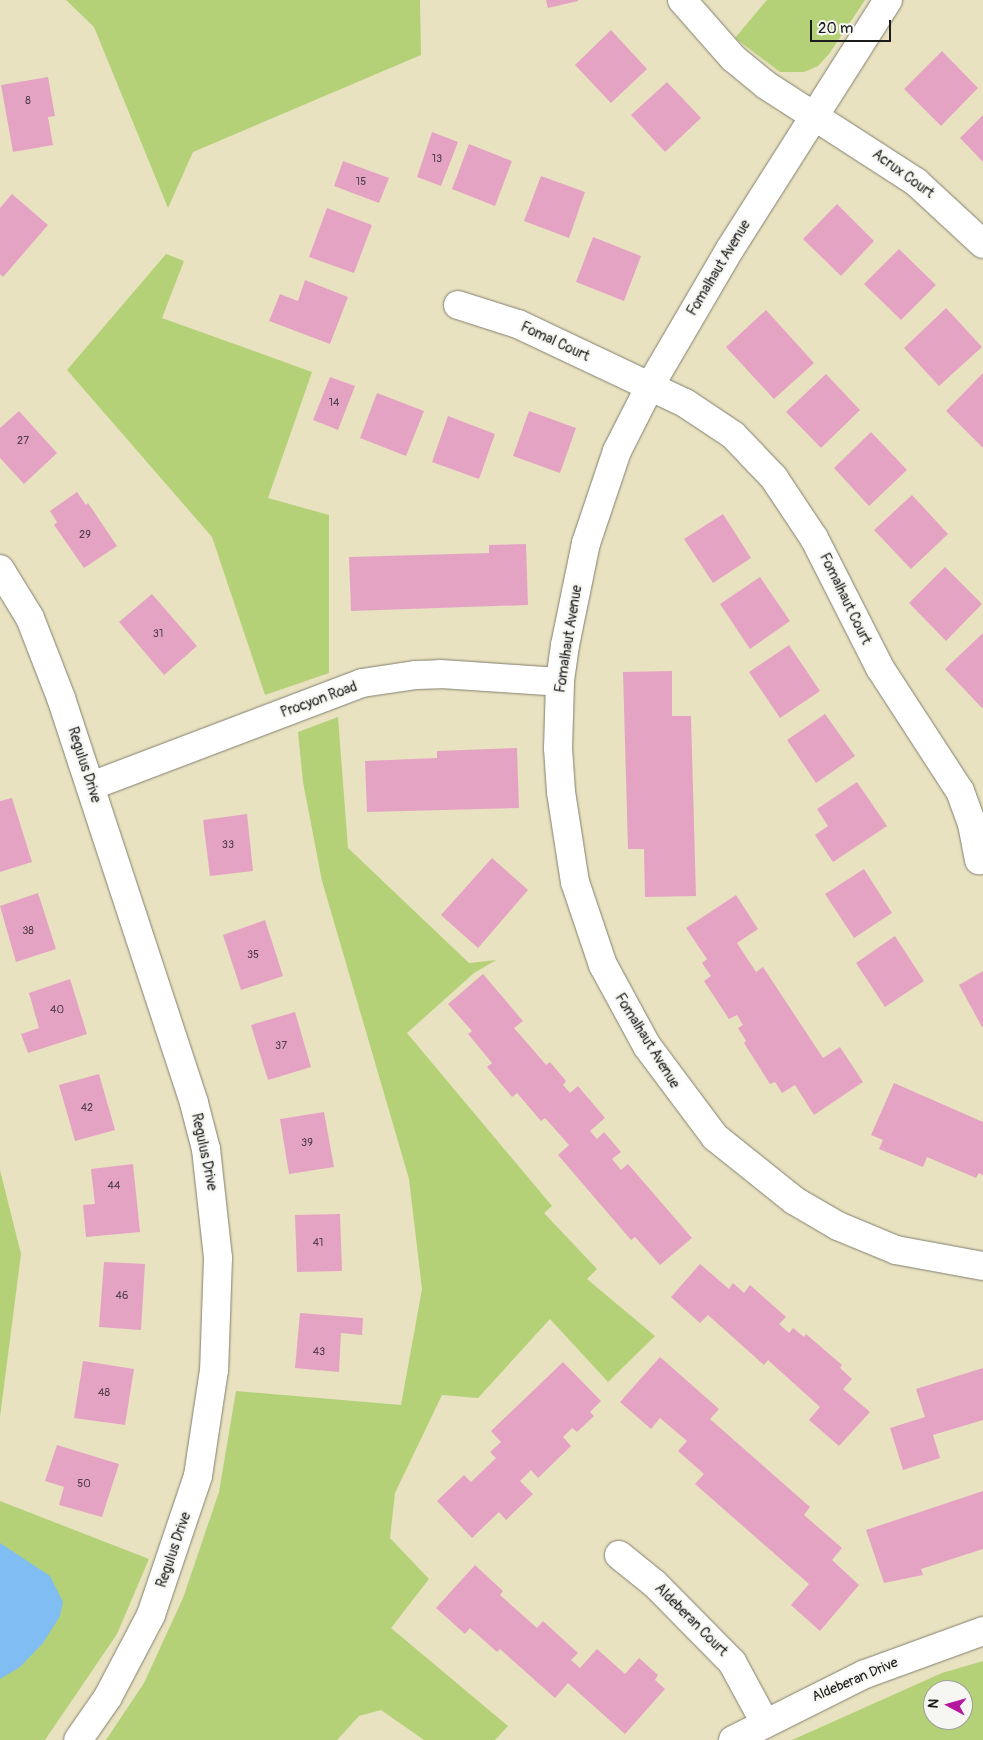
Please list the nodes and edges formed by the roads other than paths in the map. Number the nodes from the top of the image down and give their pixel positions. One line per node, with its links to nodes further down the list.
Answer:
1 (682, 0): 3 (street, Acrux Court)
2 (888, 0): 3 (street, Fomalhaut Avenue)
3 (814, 115): 4 (street, Acrux Court); 6 (street, Fomalhaut Avenue)
4 (983, 244)
5 (458, 305): 6 (street, Fomal Court)
6 (650, 386): 8 (street, Fomalhaut Avenue); 10 (street, Fomalhaut Court)
7 (0, 569): 9 (street, Regulus Drive)
8 (560, 682): 9 (street, Procyon Road); 11 (street, Fomalhaut Avenue)
9 (91, 786): 15 (street, Regulus Drive)
10 (979, 860)
11 (983, 1266)
12 (619, 1555): 14 (street, Aldeberan Court)
13 (983, 1631): 14 (street, Aldeberan Drive)
14 (766, 1722): 16 (street, Aldeberan Drive)
15 (78, 1740)
16 (733, 1740)

